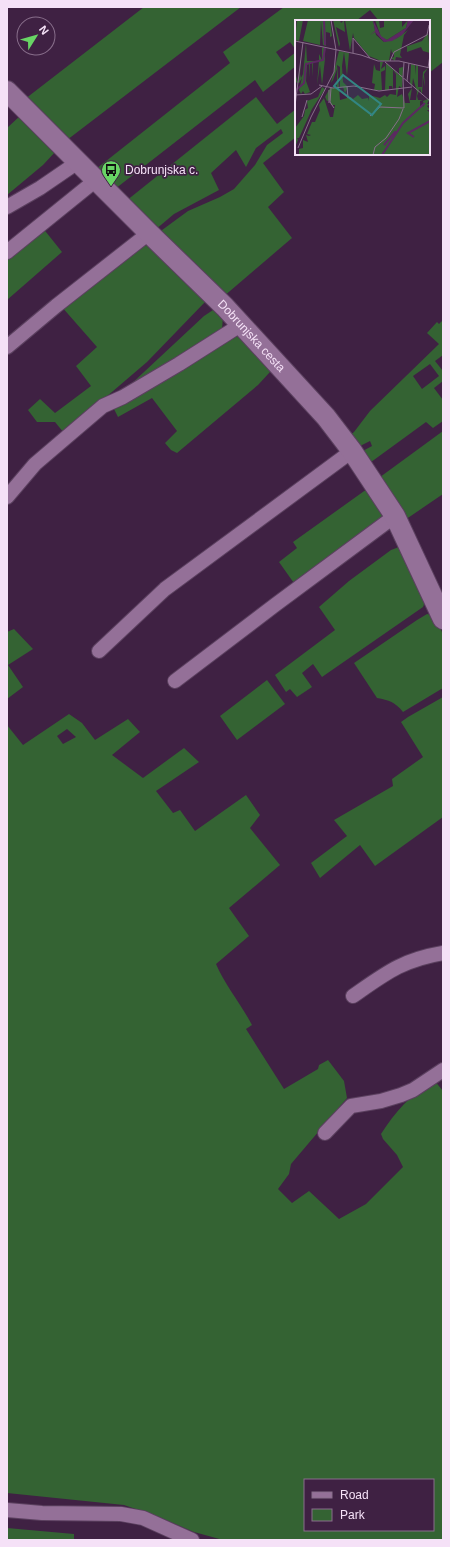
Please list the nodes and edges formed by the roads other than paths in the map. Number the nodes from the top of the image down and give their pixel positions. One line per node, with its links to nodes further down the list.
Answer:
1 (7, 91): 2 (street, Dobrunjska cesta)
2 (78, 162): 3 (street, Dobrunjska cesta); 4 (street)
3 (96, 180): 5 (street, Dobrunjska cesta); 6 (street)
4 (7, 207)
5 (149, 233): 7 (street, Dobrunjska cesta); 8 (street)
6 (7, 252)
7 (242, 324): 9 (street, Dobrunjska cesta); 10 (street)
8 (7, 347)
9 (352, 451): 11 (street, Dobrunjska cesta); 13 (street)
10 (7, 497)
11 (395, 516): 12 (street, Dobrunjska cesta); 14 (street)
12 (443, 619)
13 (99, 650)
14 (175, 681)
15 (443, 953): 16 (street)
16 (353, 996)
17 (443, 1070): 18 (street)
18 (325, 1134)
19 (7, 1510): 20 (street)
20 (192, 1540)

